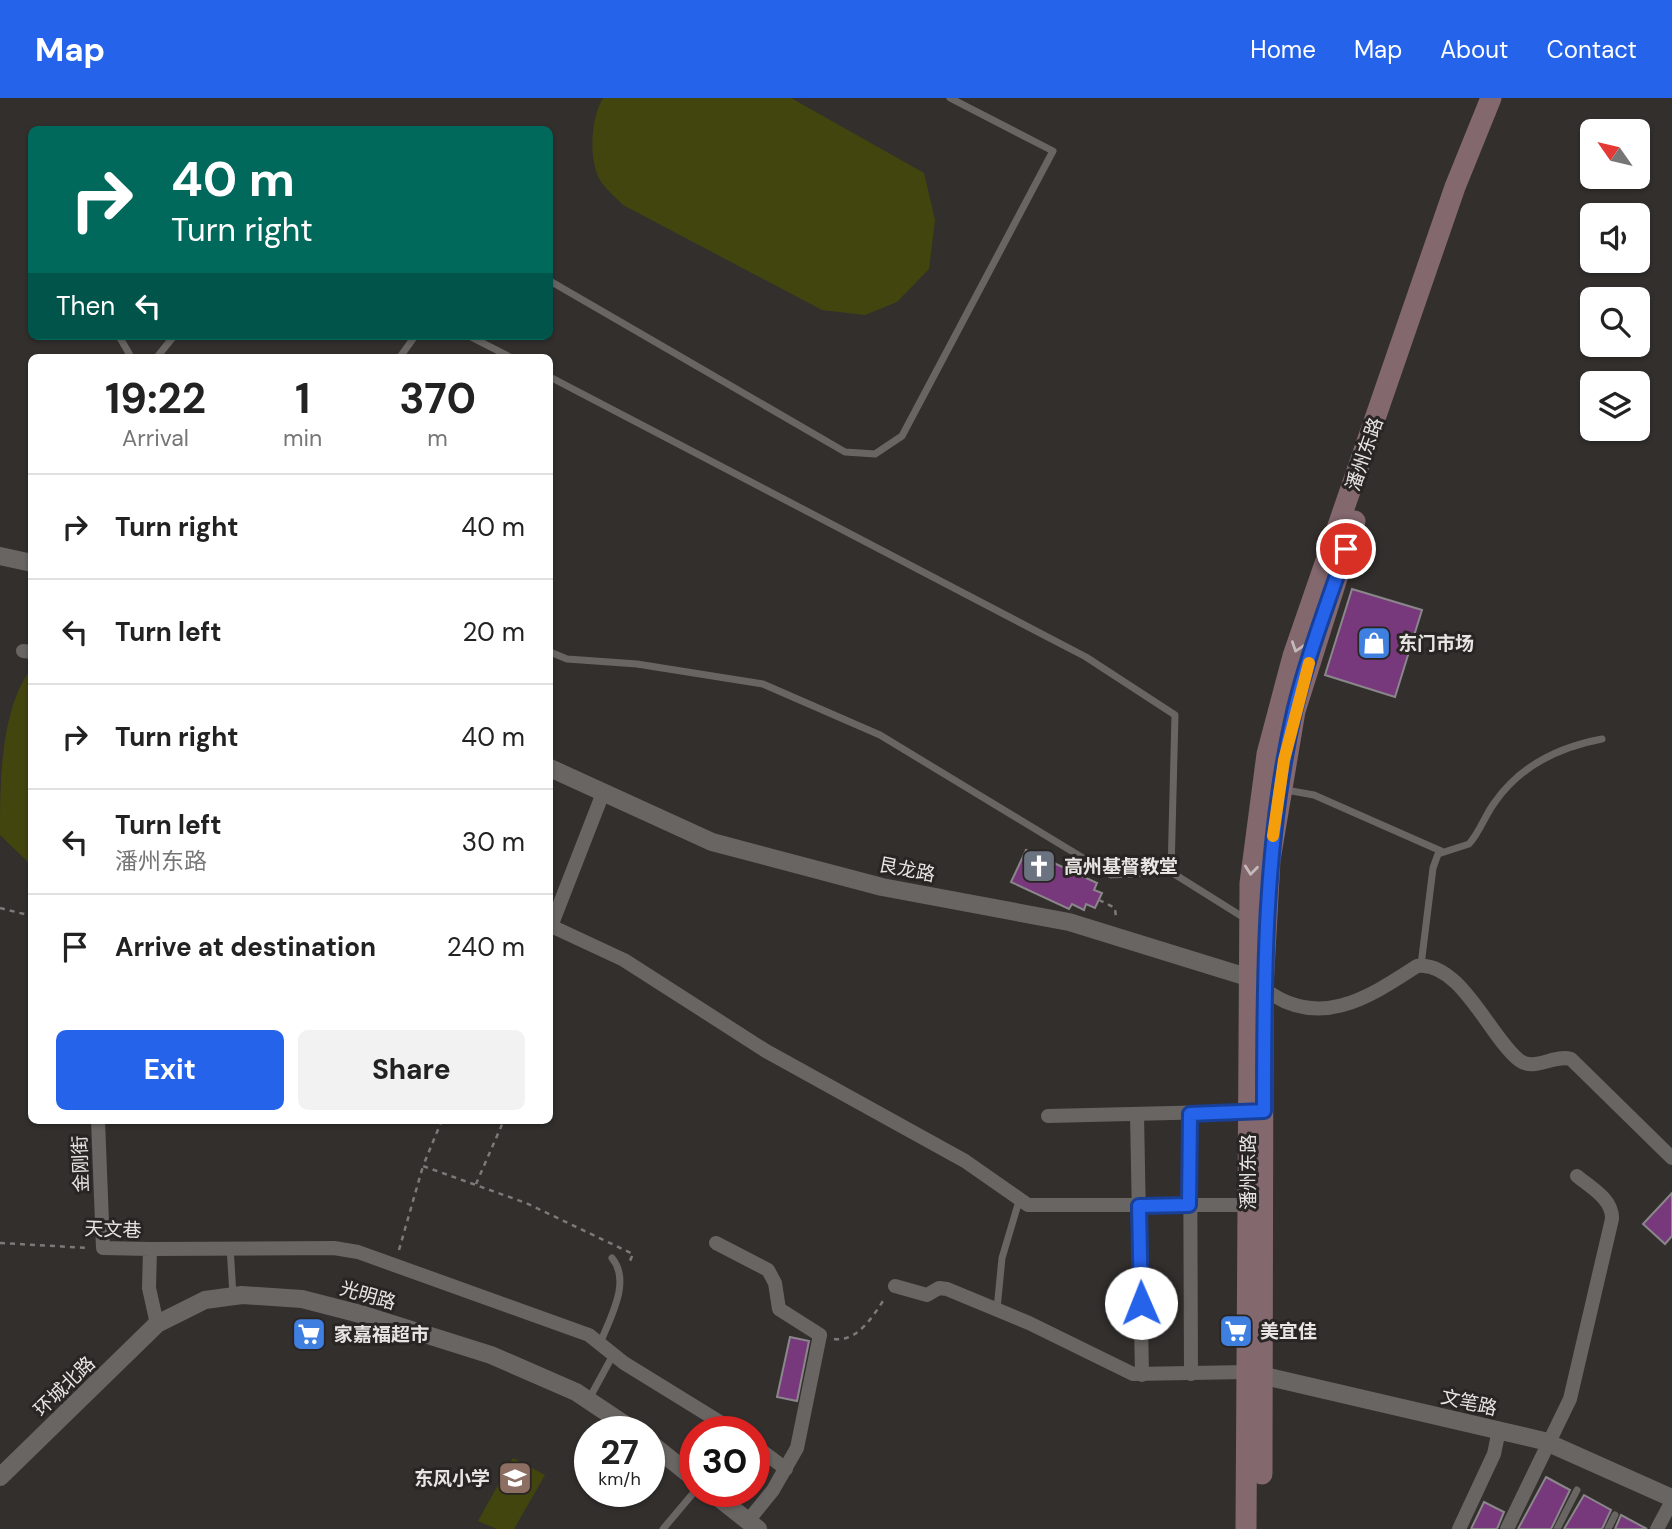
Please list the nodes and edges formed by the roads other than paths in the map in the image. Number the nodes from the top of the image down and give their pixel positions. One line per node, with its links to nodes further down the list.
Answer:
1 (950, 98): 4 (lane)
2 (1491, 98): 15 (main road, 潘州东路, one-way to 15)
3 (1506, 98): 15 (main road, 潘州东路)
4 (553, 283)
5 (171, 340): 7 (lane)
6 (478, 340): 8 (lane)
7 (159, 354)
8 (504, 354)
9 (553, 379): 18 (lane)
10 (0, 556): 11 (street)
11 (28, 562)
12 (553, 653): 18 (lane)
13 (1602, 739): 17 (lane)
14 (553, 769): 16 (street, 艮龙路)
15 (1270, 790): 17 (lane); 20 (main road, 潘州东路)
16 (603, 793): 19 (street); 23 (street, 艮龙路)
17 (1441, 851): 22 (lane)
18 (1171, 872): 20 (lane)
19 (553, 919)
20 (1257, 924): 23 (main road, 潘州东路)
21 (553, 928): 31 (street)
22 (1421, 965): 23 (street); 29 (street)
23 (1255, 982): 24 (main road, 潘州东路)
24 (1256, 1112): 25 (street); 33 (main road, 潘州东路)
25 (1190, 1114): 26 (street); 32 (street)
26 (1137, 1115): 27 (street); 34 (street)
27 (1048, 1116)
28 (98, 1124): 37 (street, 金刚街)
29 (1672, 1158)
30 (1577, 1176): 53 (street)
31 (1019, 1201): 34 (street); 42 (lane)
32 (1189, 1205): 33 (street); 34 (street); 46 (street)
33 (1256, 1205): 47 (main road, 潘州东路)
34 (1139, 1206): 48 (street)
35 (716, 1243): 57 (street)
36 (230, 1247): 38 (street); 41 (lane); 44 (street)
37 (103, 1248): 38 (street, 天文巷)
38 (150, 1249): 43 (street, 天文巷)
39 (612, 1258): 44 (lane)
40 (895, 1286): 42 (street)
41 (233, 1296): 43 (street, 光明路); 49 (street, 光明路)
42 (997, 1310): 48 (street)
43 (156, 1324): 58 (street, 环城北路)
44 (600, 1345): 45 (street)
45 (613, 1355): 49 (lane); 51 (street)
46 (1191, 1374): 47 (street); 48 (street)
47 (1256, 1374): 52 (street, 文笔路); 66 (main road, 潘州东路); 67 (main road, 潘州东路)
48 (1142, 1375)
49 (588, 1400): 50 (street, 光明路)
50 (612, 1416)
51 (710, 1416)
52 (1499, 1430): 53 (street, 文笔路); 68 (street)
53 (1550, 1444): 60 (street, 文笔路); 69 (street)
54 (665, 1455): 56 (street)
55 (770, 1457): 57 (street)
56 (679, 1466)
57 (786, 1469): 64 (street)
58 (0, 1477)
59 (1577, 1490): 70 (lane)
60 (1672, 1500): 72 (street)
61 (682, 1507): 65 (lane)
62 (730, 1507): 64 (street)
63 (1615, 1515): 71 (lane)
64 (753, 1525)
65 (663, 1529)
66 (1246, 1529)
67 (1260, 1529)
68 (1459, 1529)
69 (1507, 1529)
70 (1557, 1529)
71 (1608, 1529)
72 (1657, 1529)

